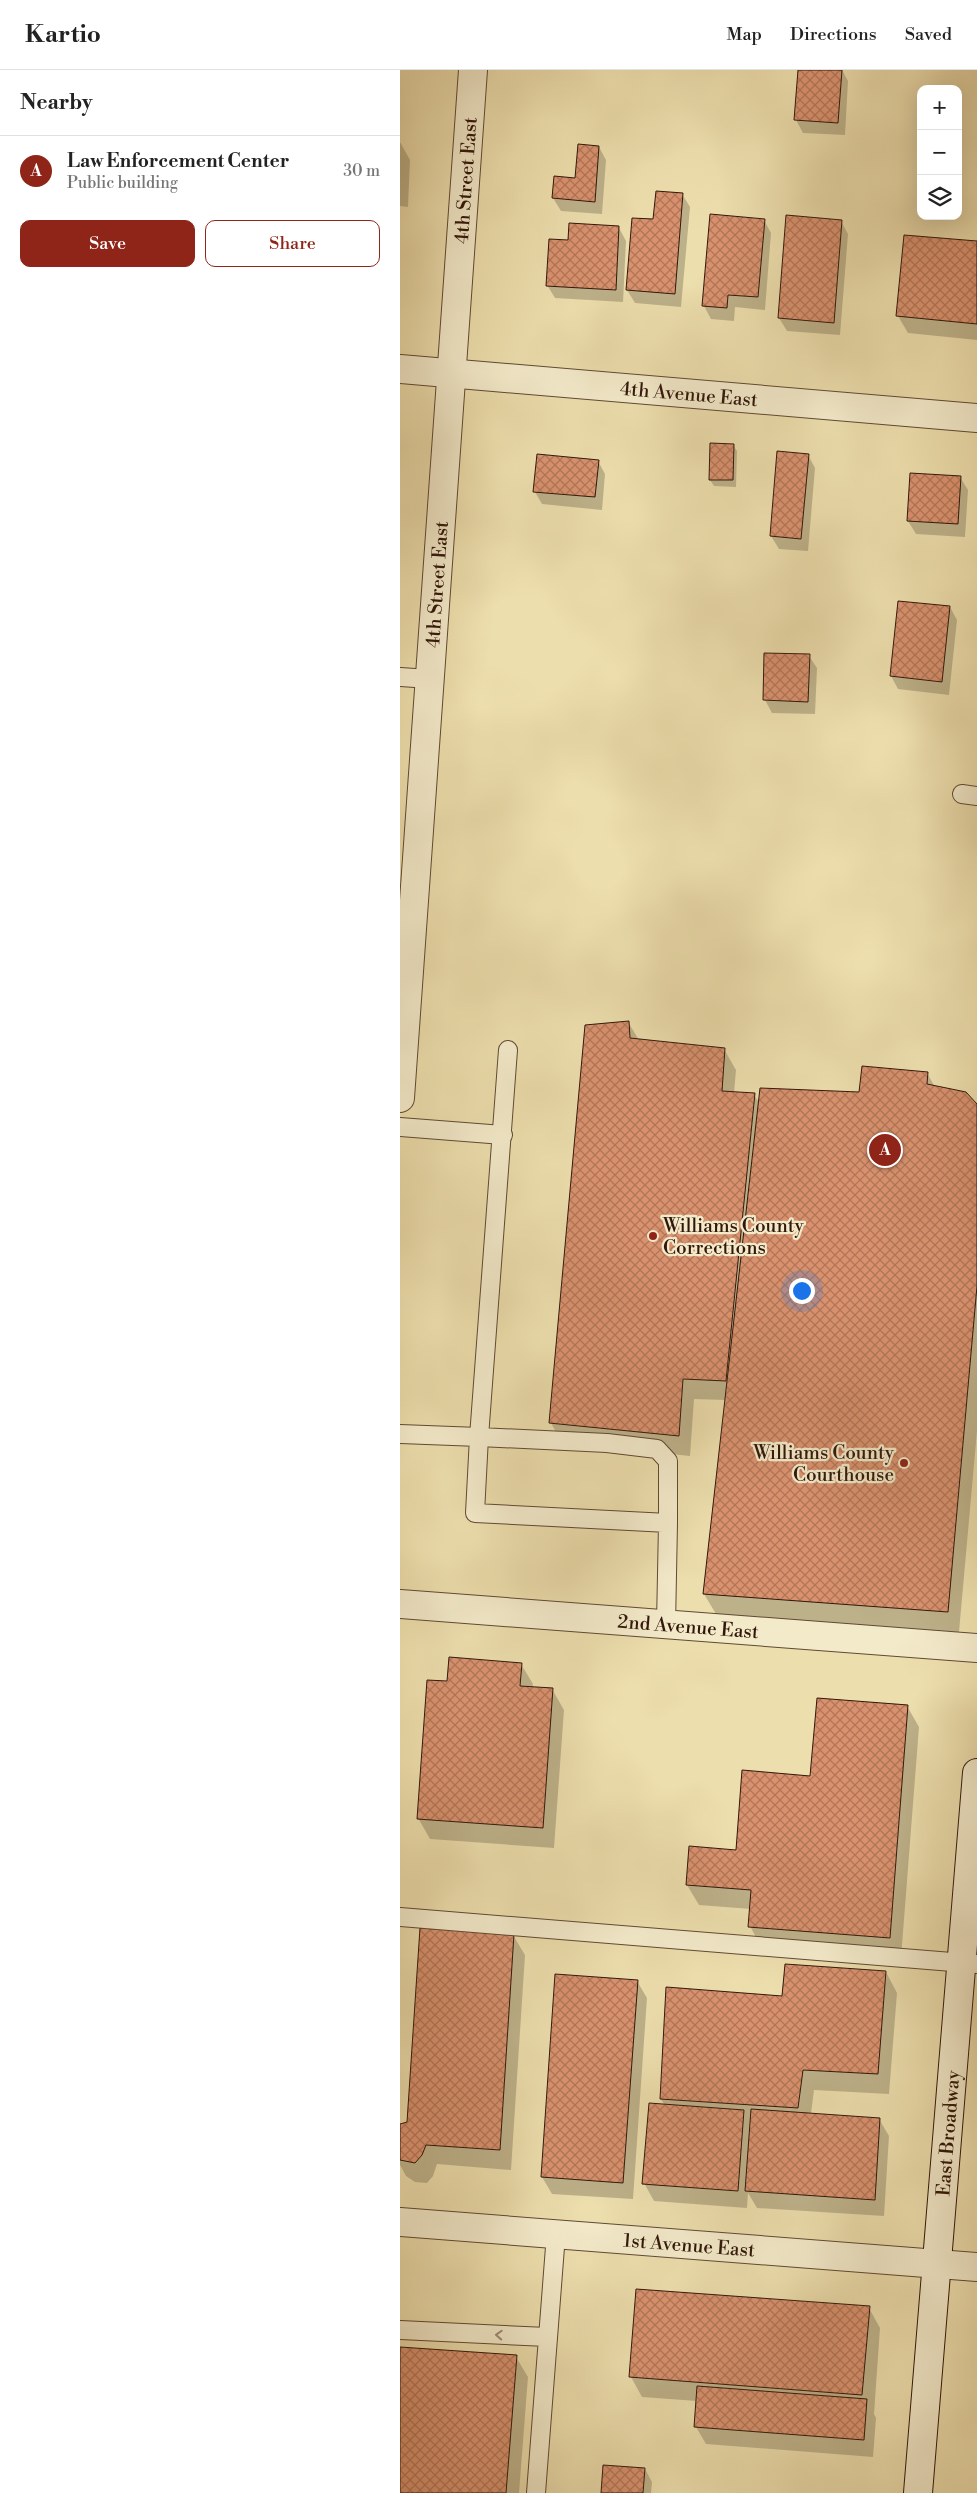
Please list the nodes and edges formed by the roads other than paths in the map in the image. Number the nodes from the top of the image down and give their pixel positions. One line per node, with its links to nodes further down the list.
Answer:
1 (473, 70): 3 (street, 4th Street East)
2 (400, 369): 3 (street, 4th Avenue East)
3 (452, 374): 4 (street, 4th Avenue East); 6 (street, 4th Street East)
4 (977, 418)
5 (400, 677): 6 (lane)
6 (430, 679): 7 (street, 4th Street East)
7 (404, 985): 9 (street, 4th Street East)
8 (508, 1050): 11 (lane)
9 (400, 1098)
10 (400, 1128): 11 (lane)
11 (503, 1135): 13 (lane)
12 (400, 1434): 13 (lane)
13 (479, 1437): 14 (lane); 14 (lane)
14 (668, 1523): 16 (lane)
15 (400, 1604): 16 (street, 2nd Avenue East)
16 (666, 1624): 17 (street, 2nd Avenue East)
17 (977, 1648)
18 (977, 1774): 19 (street, East Broadway)
19 (972, 1902): 21 (street, East Broadway)
20 (400, 1918): 21 (lane)
21 (970, 1964): 24 (street, East Broadway)
22 (400, 2222): 23 (street, 1st Avenue East)
23 (556, 2234): 24 (street, 1st Avenue East); 27 (lane)
24 (937, 2264): 25 (street, 1st Avenue East); 29 (street, East Broadway)
25 (977, 2267)
26 (400, 2330): 27 (lane, one-way to 26)
27 (547, 2337): 28 (lane)
28 (536, 2493)
29 (918, 2493)

